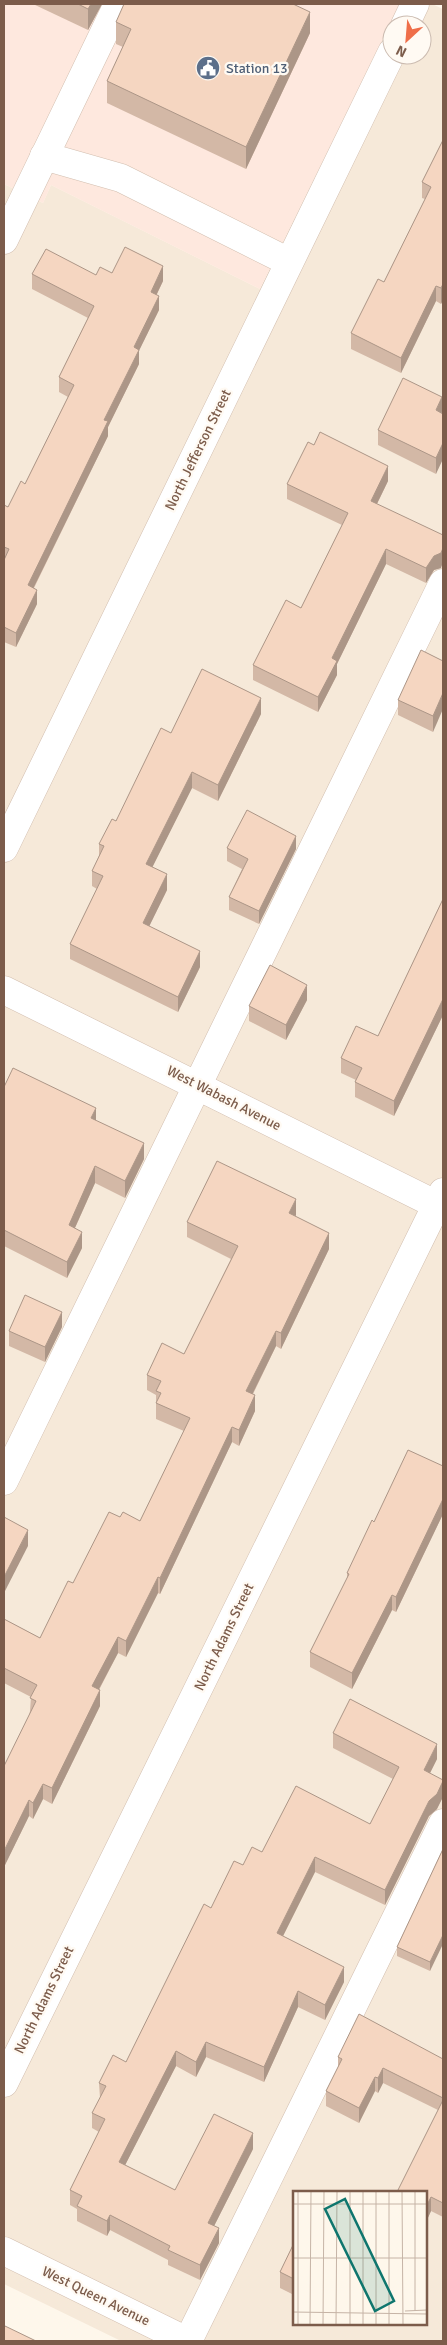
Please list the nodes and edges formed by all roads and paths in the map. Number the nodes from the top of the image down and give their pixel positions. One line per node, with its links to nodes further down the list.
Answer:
1 (118, 4): 3 (street)
2 (386, 65): 5 (street, North Jefferson Street)
3 (44, 156): 4 (street); 5 (street)
4 (4, 240)
5 (289, 262): 7 (street, North Jefferson Street)
6 (443, 582): 9 (street)
7 (4, 848)
8 (4, 990): 9 (street, West Wabash Avenue)
9 (199, 1086): 10 (street, West Wabash Avenue); 11 (street)
10 (441, 1202): 13 (street, North Adams Street)
11 (4, 1481)
12 (443, 1823): 15 (street)
13 (4, 2083)
14 (4, 2251): 15 (street, West Queen Avenue)
15 (188, 2341)

